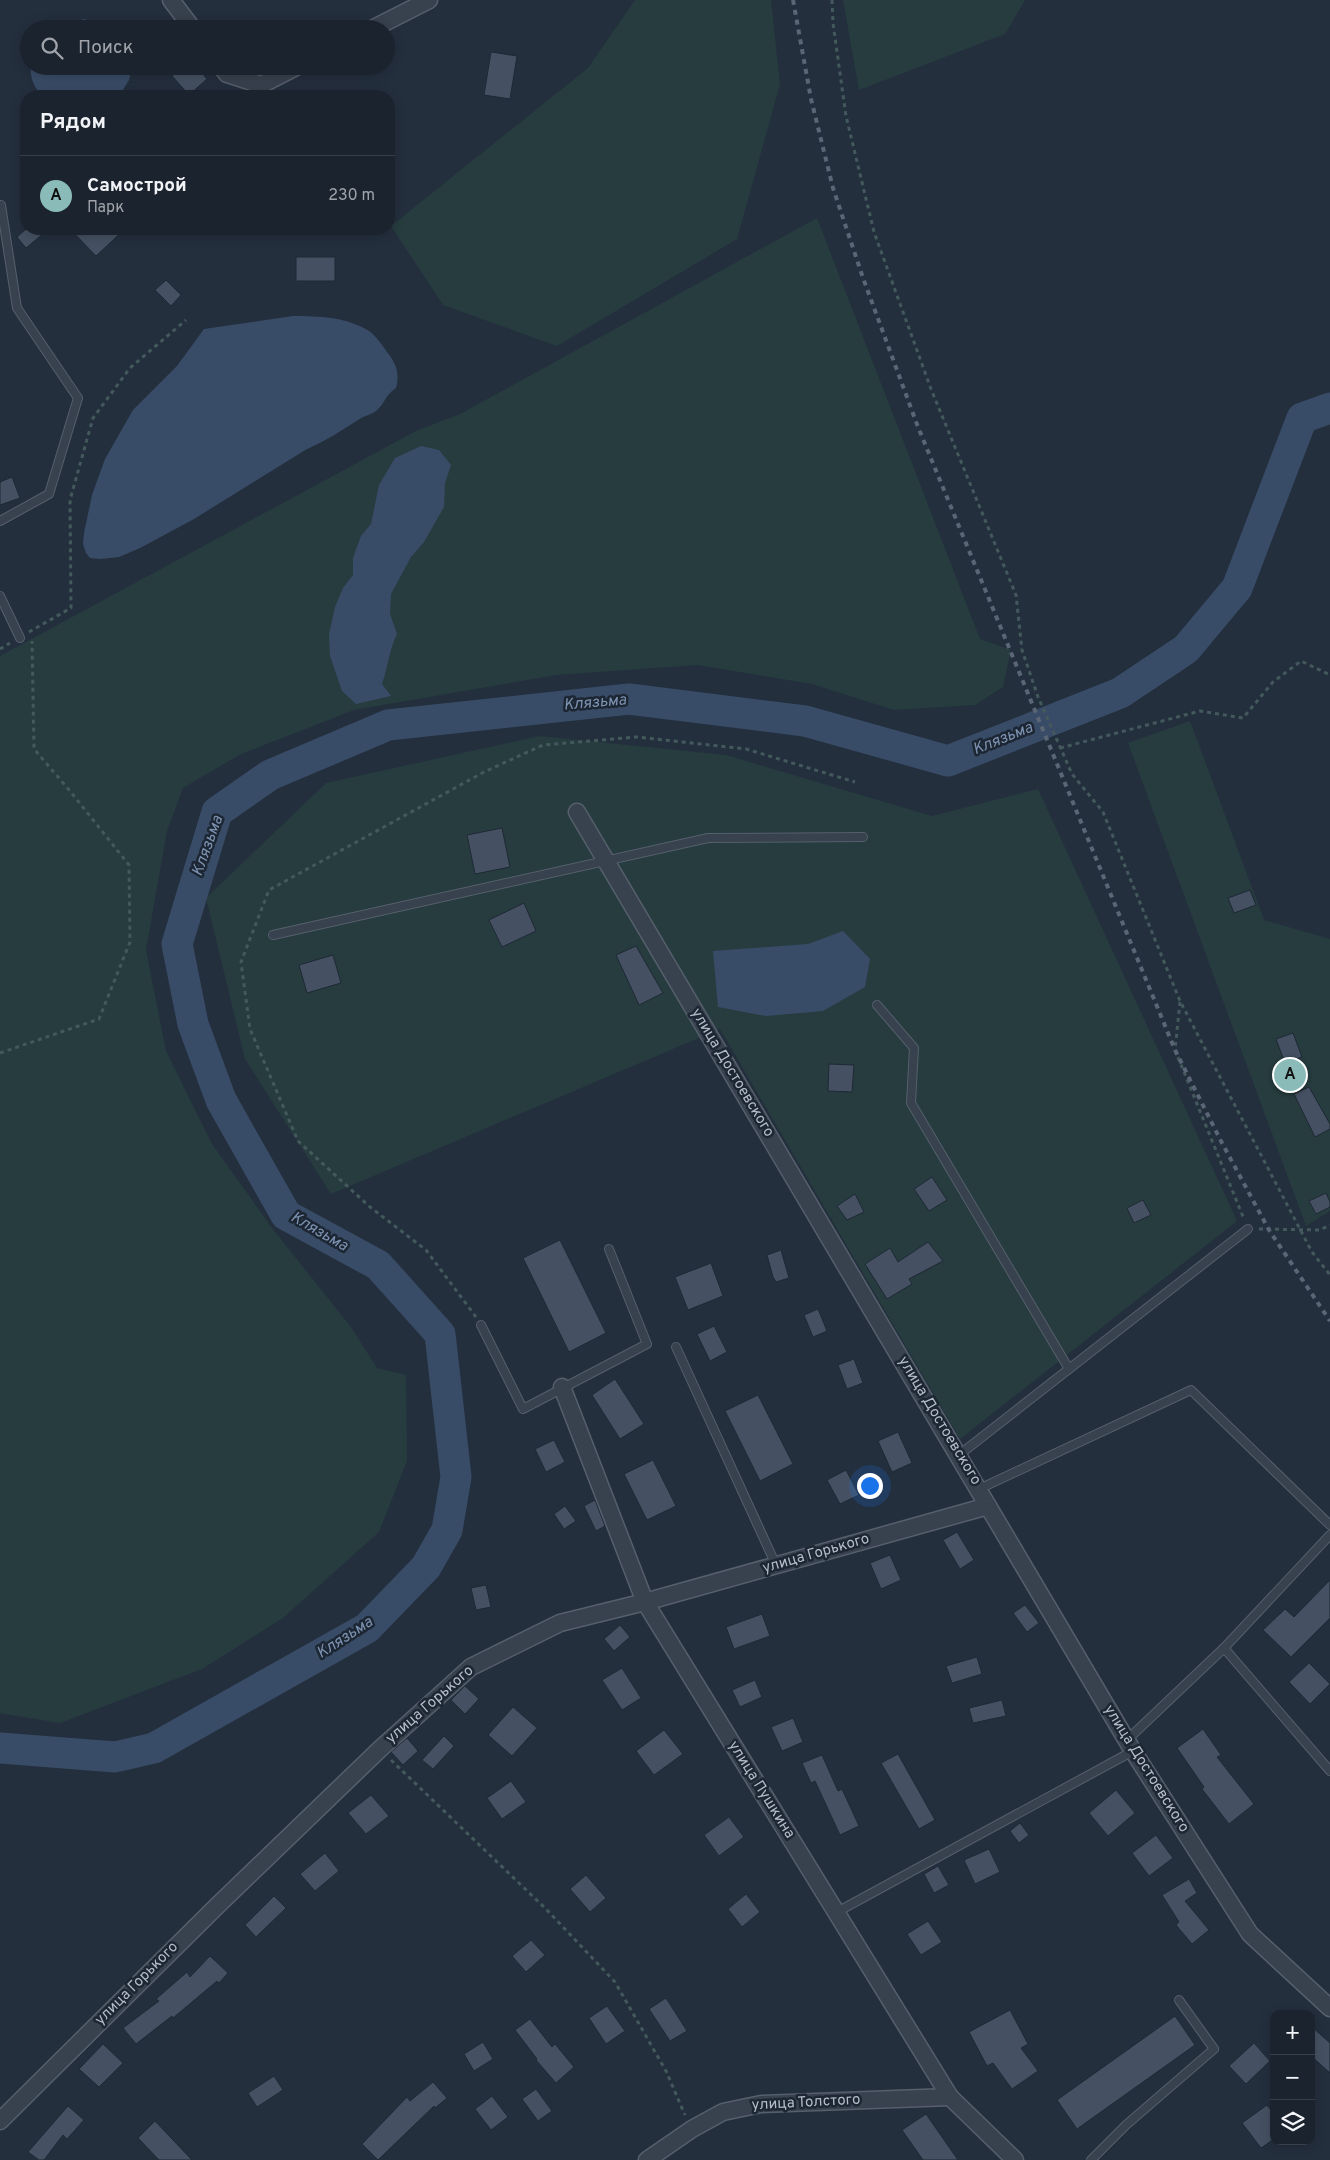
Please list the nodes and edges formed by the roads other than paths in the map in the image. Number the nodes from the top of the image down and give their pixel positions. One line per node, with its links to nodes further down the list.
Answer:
1 (171, 0): 3 (street)
2 (429, 0): 4 (street)
3 (186, 20)
4 (390, 20)
5 (230, 75): 6 (street)
6 (280, 75)
7 (1, 205): 8 (lane)
8 (0, 521)
9 (0, 596): 10 (lane)
10 (20, 638)
11 (577, 812): 13 (street, улица Достоевского)
12 (863, 837): 13 (lane)
13 (605, 860): 14 (lane); 22 (street, улица Достоевского)
14 (273, 935)
15 (877, 1005): 20 (lane)
16 (1248, 1229): 20 (lane)
17 (609, 1249): 21 (lane)
18 (481, 1325): 21 (lane)
19 (676, 1347): 27 (lane)
20 (1069, 1369): 22 (lane)
21 (562, 1387): 28 (street, улица Пушкина)
22 (959, 1454): 23 (street, улица Достоевского)
23 (979, 1489): 24 (street, улица Достоевского); 25 (lane)
24 (988, 1506): 27 (street, улица Горького); 30 (street, улица Достоевского)
25 (1330, 1525)
26 (1330, 1535): 29 (lane)
27 (776, 1565): 28 (street, улица Горького)
28 (645, 1602): 32 (street, улица Пушкина); 36 (street, улица Горького)
29 (1224, 1648): 30 (lane); 31 (lane)
30 (1130, 1745): 32 (lane); 34 (street, улица Достоевского)
31 (1330, 1771)
32 (837, 1912): 35 (street, улица Пушкина)
33 (1179, 2000): 39 (lane)
34 (1330, 2008)
35 (950, 2097): 37 (street, улица Толстого); 38 (street, улица Пушкина)
36 (0, 2121)
37 (656, 2158)
38 (1015, 2160)
39 (1091, 2160)

